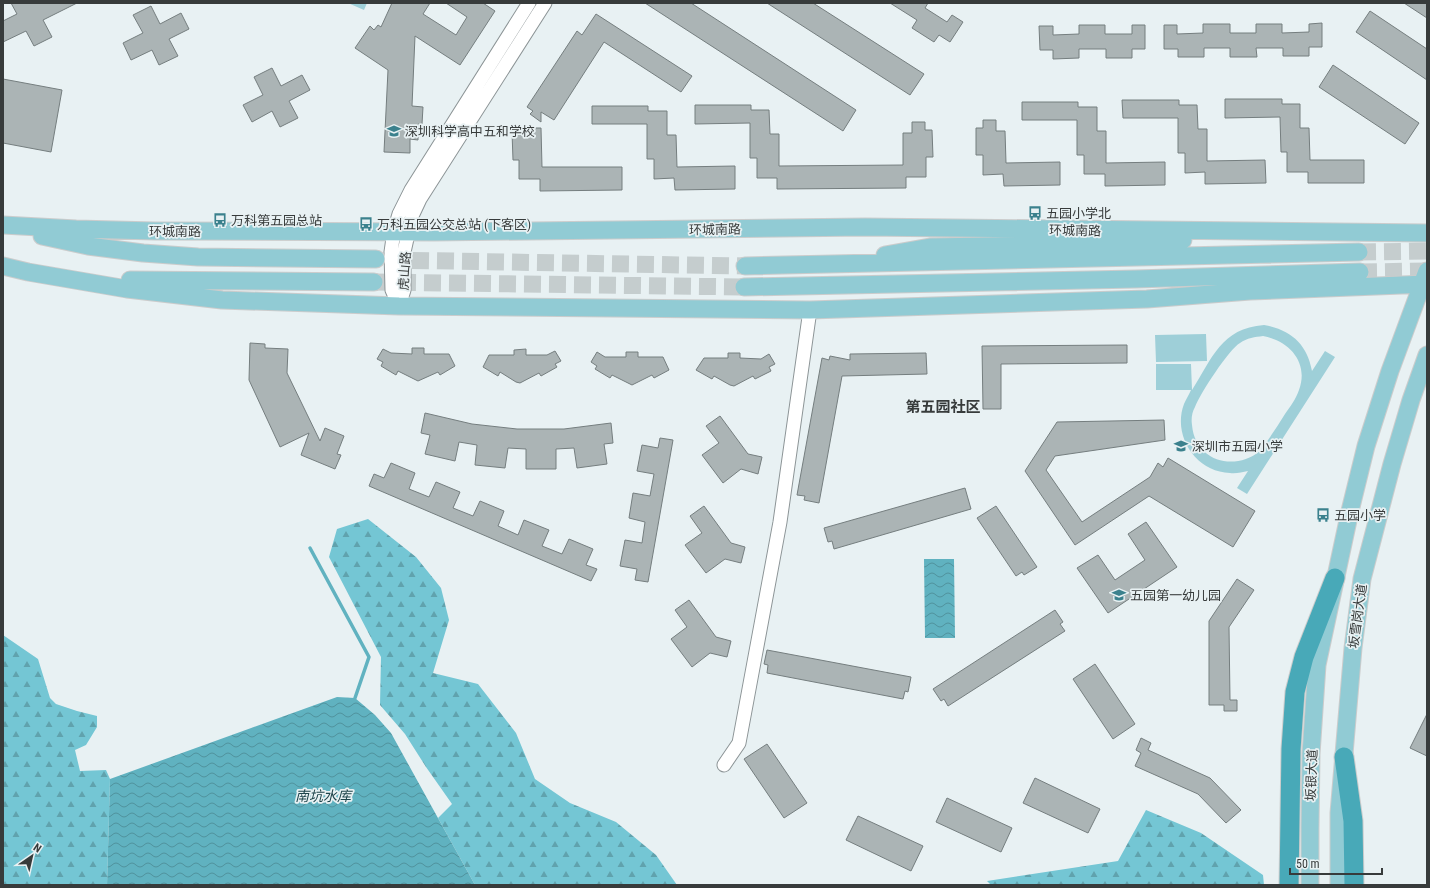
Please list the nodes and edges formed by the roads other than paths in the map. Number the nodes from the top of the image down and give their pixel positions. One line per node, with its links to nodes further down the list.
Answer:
1 (529, 3): 5 (street, 虎山路)
2 (545, 3): 5 (street, 虎山路)
3 (3, 226): 5 (main road, 环城南路); 8 (main road, 环城南路)
4 (1251, 231): 5 (main road, 环城南路); 6 (main road, 环城南路); 9 (main road)
5 (401, 232): 19 (street, 虎山路)
6 (1427, 233)
7 (1359, 252): 9 (main road)
8 (376, 259)
9 (835, 265): 11 (main road)
10 (3, 266): 12 (main road)
11 (745, 266)
12 (28, 272): 15 (main road); 19 (main road)
13 (1360, 272): 16 (main road)
14 (1425, 280): 18 (main road); 22 (main road, 坂雪岗大道)
15 (374, 282)
16 (895, 284): 17 (main road); 18 (main road)
17 (744, 287)
18 (1147, 300): 20 (main road)
19 (399, 306): 20 (main road)
20 (810, 310): 25 (street)
21 (1427, 355): 24 (main road, 坂雪岗大道)
22 (1335, 578): 23 (main road, 坂雪岗大道); 26 (highway)
23 (1317, 666): 27 (main road, 坂银大道)
24 (1344, 757): 28 (main road, 坂雪岗大道); 29 (highway)
25 (724, 765)
26 (1289, 885)
27 (1310, 885)
28 (1339, 885)
29 (1354, 885)

